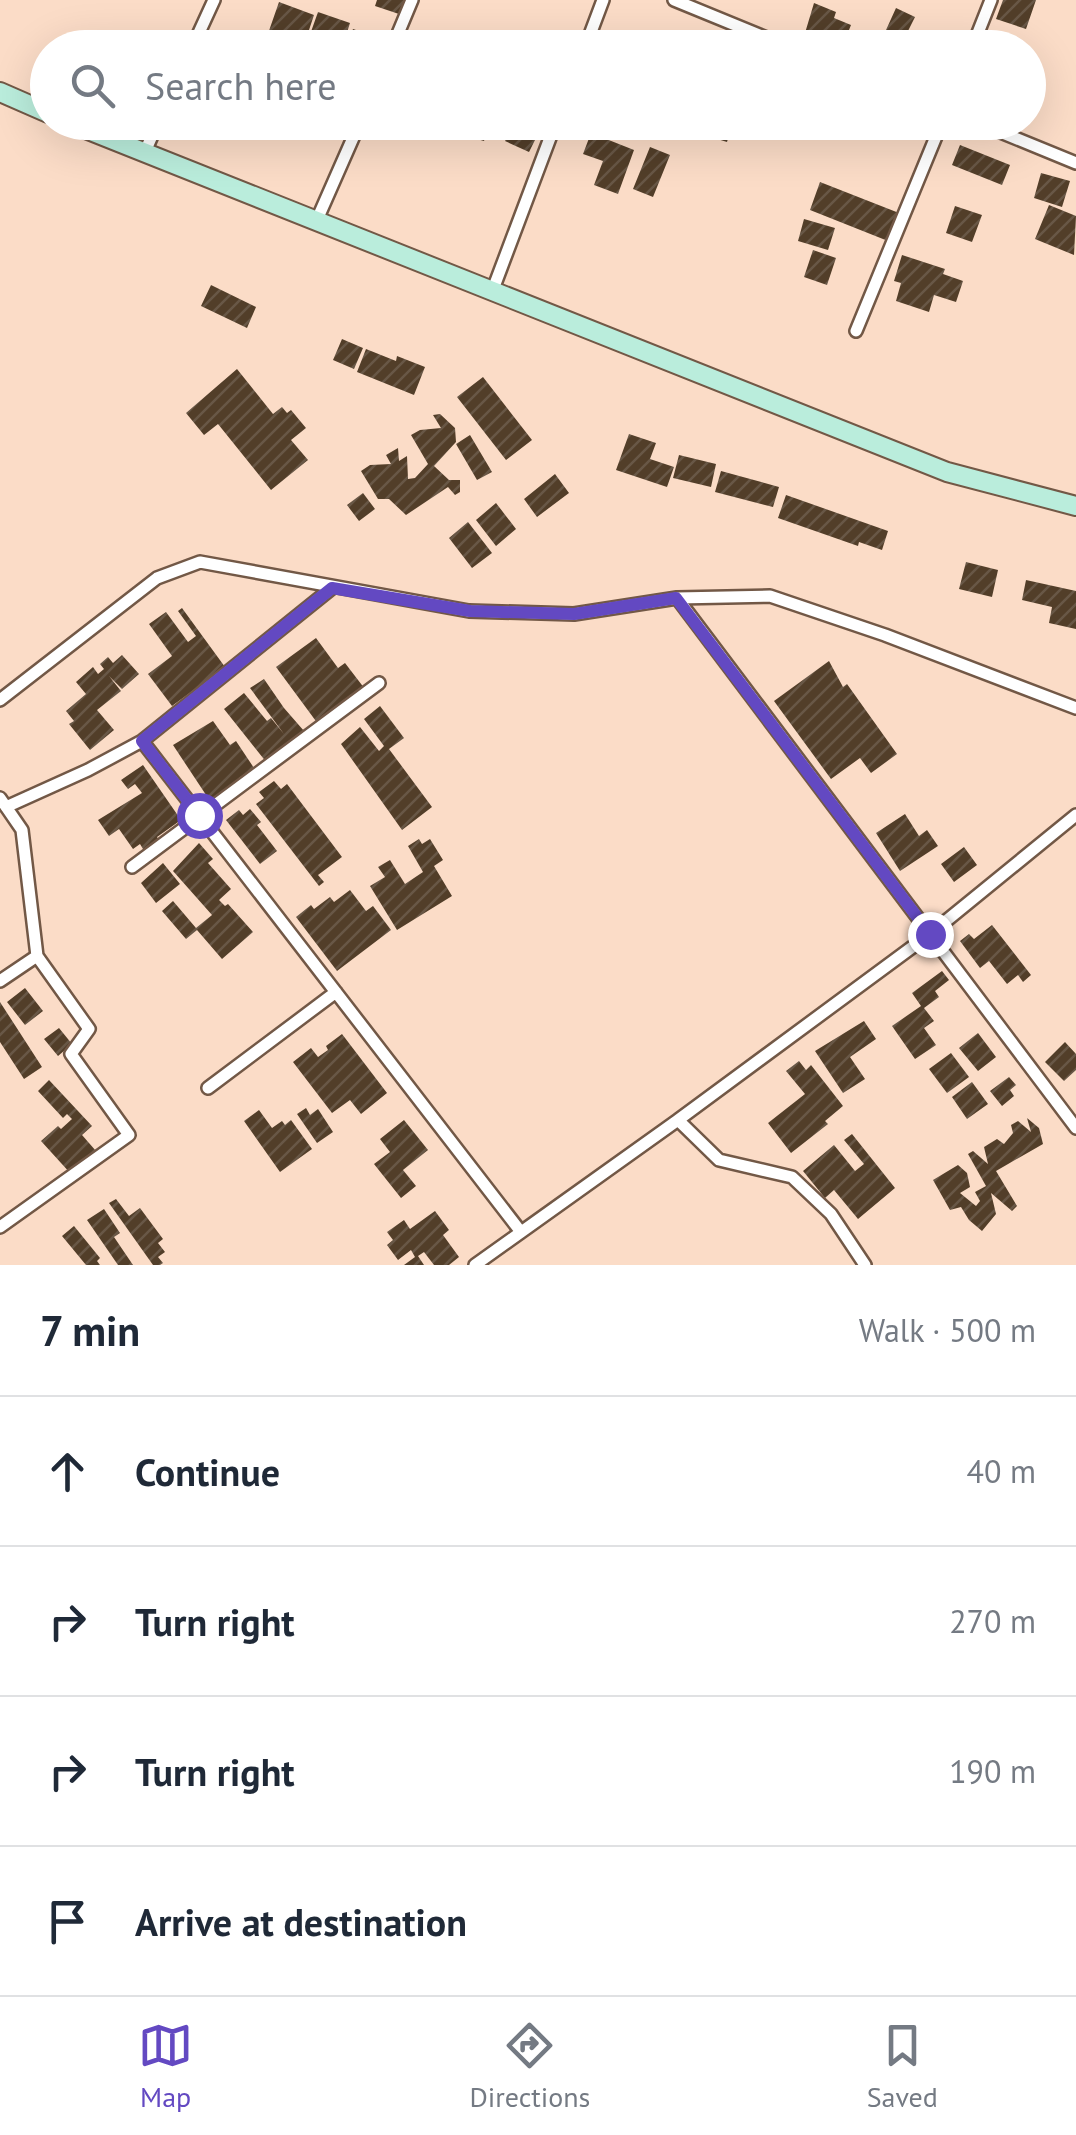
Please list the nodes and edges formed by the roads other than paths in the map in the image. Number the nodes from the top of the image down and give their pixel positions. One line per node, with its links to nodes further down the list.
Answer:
1 (214, 0): 6 (street)
2 (412, 0): 7 (street)
3 (603, 0): 8 (street)
4 (674, 0): 9 (street)
5 (991, 0): 10 (street)
6 (200, 30)
7 (400, 30)
8 (592, 30)
9 (747, 30)
10 (979, 30)
11 (0, 92): 12 (main road)
12 (30, 105)
13 (111, 140): 19 (main road)
14 (150, 140): 19 (street)
15 (352, 140): 21 (street)
16 (549, 140): 22 (street)
17 (935, 140): 23 (street)
18 (1020, 140): 20 (street)
19 (144, 154): 21 (main road)
20 (1076, 163)
21 (316, 222): 22 (main road)
22 (492, 292): 24 (main road)
23 (856, 331)
24 (1076, 506)
25 (332, 588): 26 (street); 28 (street); 30 (street)
26 (676, 598): 29 (street); 35 (street)
27 (379, 683): 32 (street)
28 (0, 700)
29 (1076, 708)
30 (142, 741): 31 (street); 32 (street)
31 (3, 802): 36 (street)
32 (199, 815): 34 (street); 38 (street)
33 (1076, 815): 35 (street)
34 (132, 867)
35 (930, 934): 40 (street); 41 (street)
36 (38, 956): 37 (street); 42 (street)
37 (0, 980)
38 (336, 992): 39 (street); 43 (street)
39 (208, 1088)
40 (678, 1120): 43 (street); 45 (street)
41 (1076, 1128)
42 (0, 1227)
43 (522, 1232): 44 (street)
44 (475, 1265)
45 (865, 1265)

